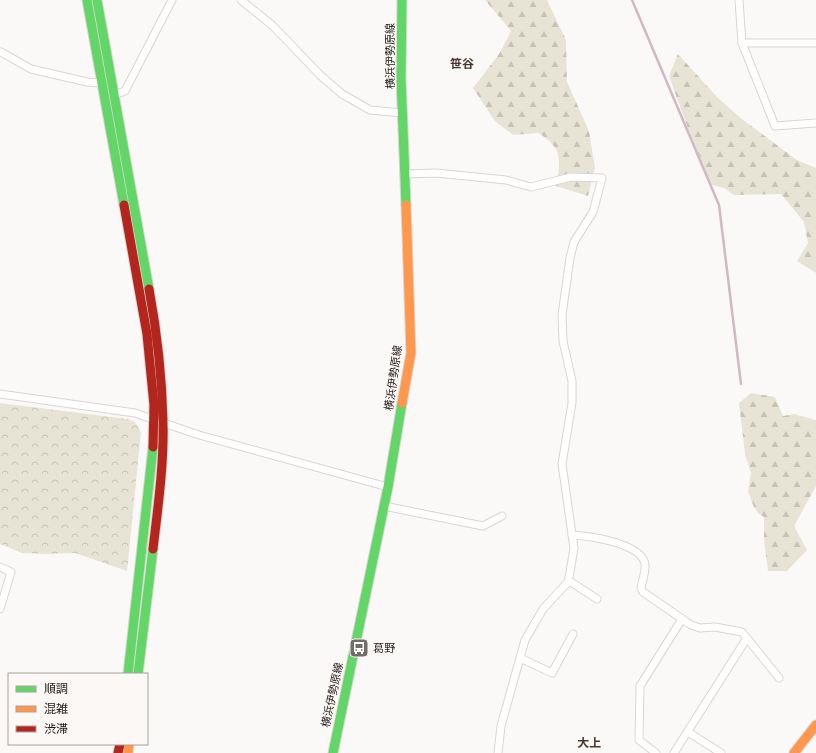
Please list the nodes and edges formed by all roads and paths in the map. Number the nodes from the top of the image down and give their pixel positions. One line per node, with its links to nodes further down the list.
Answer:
1 (87, 0): 10 (main road)
2 (97, 0): 11 (main road)
3 (172, 0): 11 (street)
4 (242, 0): 12 (street)
5 (402, 0): 12 (main road, 横浜伊勢原線)
6 (739, 0): 7 (street)
7 (742, 43): 8 (street); 13 (street)
8 (816, 43)
9 (0, 51): 10 (street)
10 (101, 83): 16 (main road)
11 (114, 95): 16 (main road)
12 (402, 114): 14 (main road, 横浜伊勢原線)
13 (816, 123)
14 (404, 174): 17 (main road, 横浜伊勢原線); 20 (street)
15 (0, 394): 16 (street)
16 (159, 420): 17 (street); 29 (main road); 30 (main road)
17 (388, 487): 18 (main road, 横浜伊勢原線)
18 (384, 506): 19 (street); 34 (main road, 横浜伊勢原線)
19 (502, 516)
20 (572, 535): 22 (street); 25 (street)
21 (0, 567): 24 (street)
22 (568, 582): 23 (street); 28 (street)
23 (597, 598)
24 (0, 609)
25 (682, 619): 27 (street); 36 (street)
26 (573, 634): 28 (street)
27 (747, 638): 31 (street); 33 (street)
28 (520, 658): 35 (street)
29 (128, 673)
30 (138, 673)
31 (779, 678)
32 (816, 725): 39 (main road)
33 (688, 732): 37 (street); 38 (street)
34 (333, 753)
35 (498, 753)
36 (656, 753)
37 (674, 753)
38 (721, 753)
39 (794, 753)

